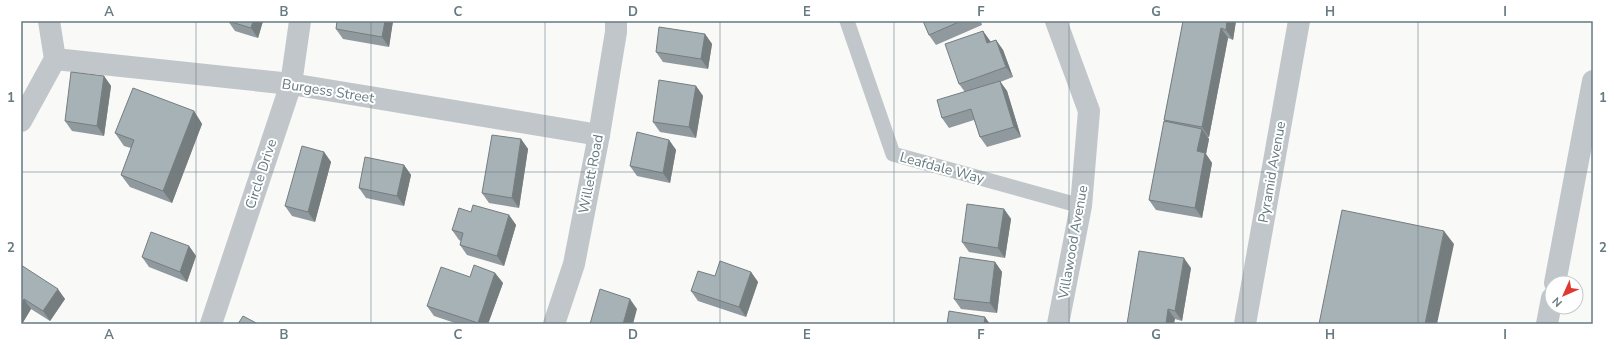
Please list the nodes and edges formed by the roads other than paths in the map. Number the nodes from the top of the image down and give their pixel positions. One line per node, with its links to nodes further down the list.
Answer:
1 (49, 21): 7 (street)
2 (300, 21): 9 (street, Circle Drive)
3 (616, 21): 11 (street, Willett Road)
4 (847, 21): 12 (lane, Leafdale Way)
5 (1056, 21): 12 (street, Villawood Avenue)
6 (1299, 21): 17 (street, Pyramid Avenue)
7 (55, 59): 9 (street, Burgess Street); 10 (street)
8 (1593, 81): 13 (street)
9 (291, 84): 11 (street, Burgess Street); 14 (street, Circle Drive)
10 (21, 121)
11 (599, 136): 15 (street, Willett Road)
12 (1081, 206): 16 (street, Villawood Avenue)
13 (1557, 275)
14 (211, 324)
15 (554, 324)
16 (1058, 324)
17 (1246, 324)

